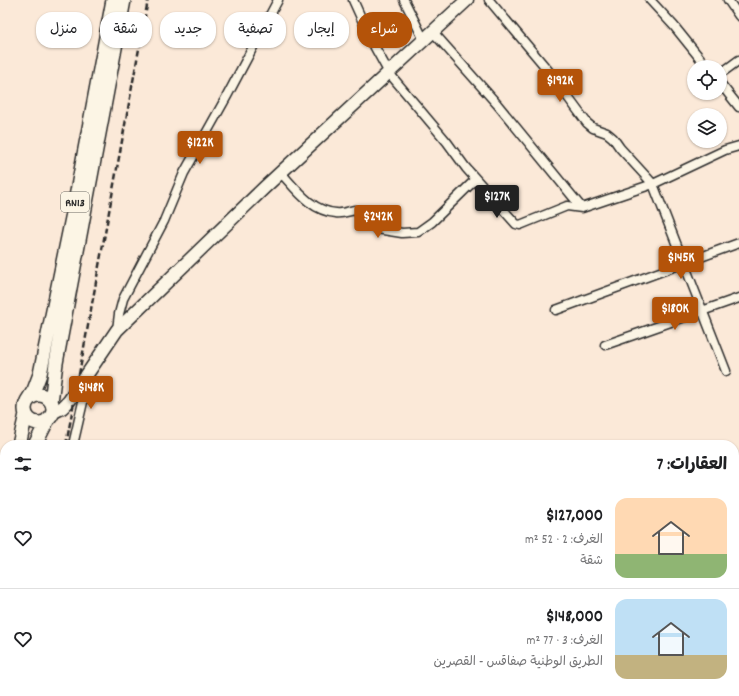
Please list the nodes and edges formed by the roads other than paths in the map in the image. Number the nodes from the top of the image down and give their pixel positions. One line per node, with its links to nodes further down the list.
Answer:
1 (113, 0): 25 (main road, RN13)
2 (124, 0): 25 (main road, RN13)
3 (278, 0): 29 (street)
4 (353, 0): 15 (street)
5 (404, 0): 11 (street)
6 (467, 0): 11 (main road)
7 (489, 0): 21 (street)
8 (650, 0): 12 (street)
9 (728, 0): 10 (street)
10 (739, 16)
11 (429, 36): 15 (main road); 22 (street)
12 (701, 60)
13 (739, 60): 14 (street)
14 (727, 69)
15 (389, 73): 19 (main road); 20 (street)
16 (727, 92): 17 (street)
17 (739, 107)
18 (739, 146): 21 (street)
19 (281, 172): 20 (street); 29 (main road)
20 (476, 179): 22 (street)
21 (653, 184): 22 (street); 24 (street)
22 (582, 208)
23 (739, 243): 24 (street)
24 (685, 263): 27 (street); 28 (street)
25 (66, 275): 33 (main road, RN13); 34 (main road, RN13)
26 (739, 298): 28 (street)
27 (556, 310)
28 (703, 311): 30 (street); 32 (street)
29 (117, 330): 31 (main road)
30 (605, 345)
31 (90, 371): 34 (main road); 38 (street)
32 (726, 371)
33 (27, 401): 34 (main road); 35 (main road, RN13)
34 (50, 411): 35 (main road); 37 (main road, RN13)
35 (26, 414): 36 (main road, RN13)
36 (20, 440)
37 (37, 440)
38 (74, 440)

